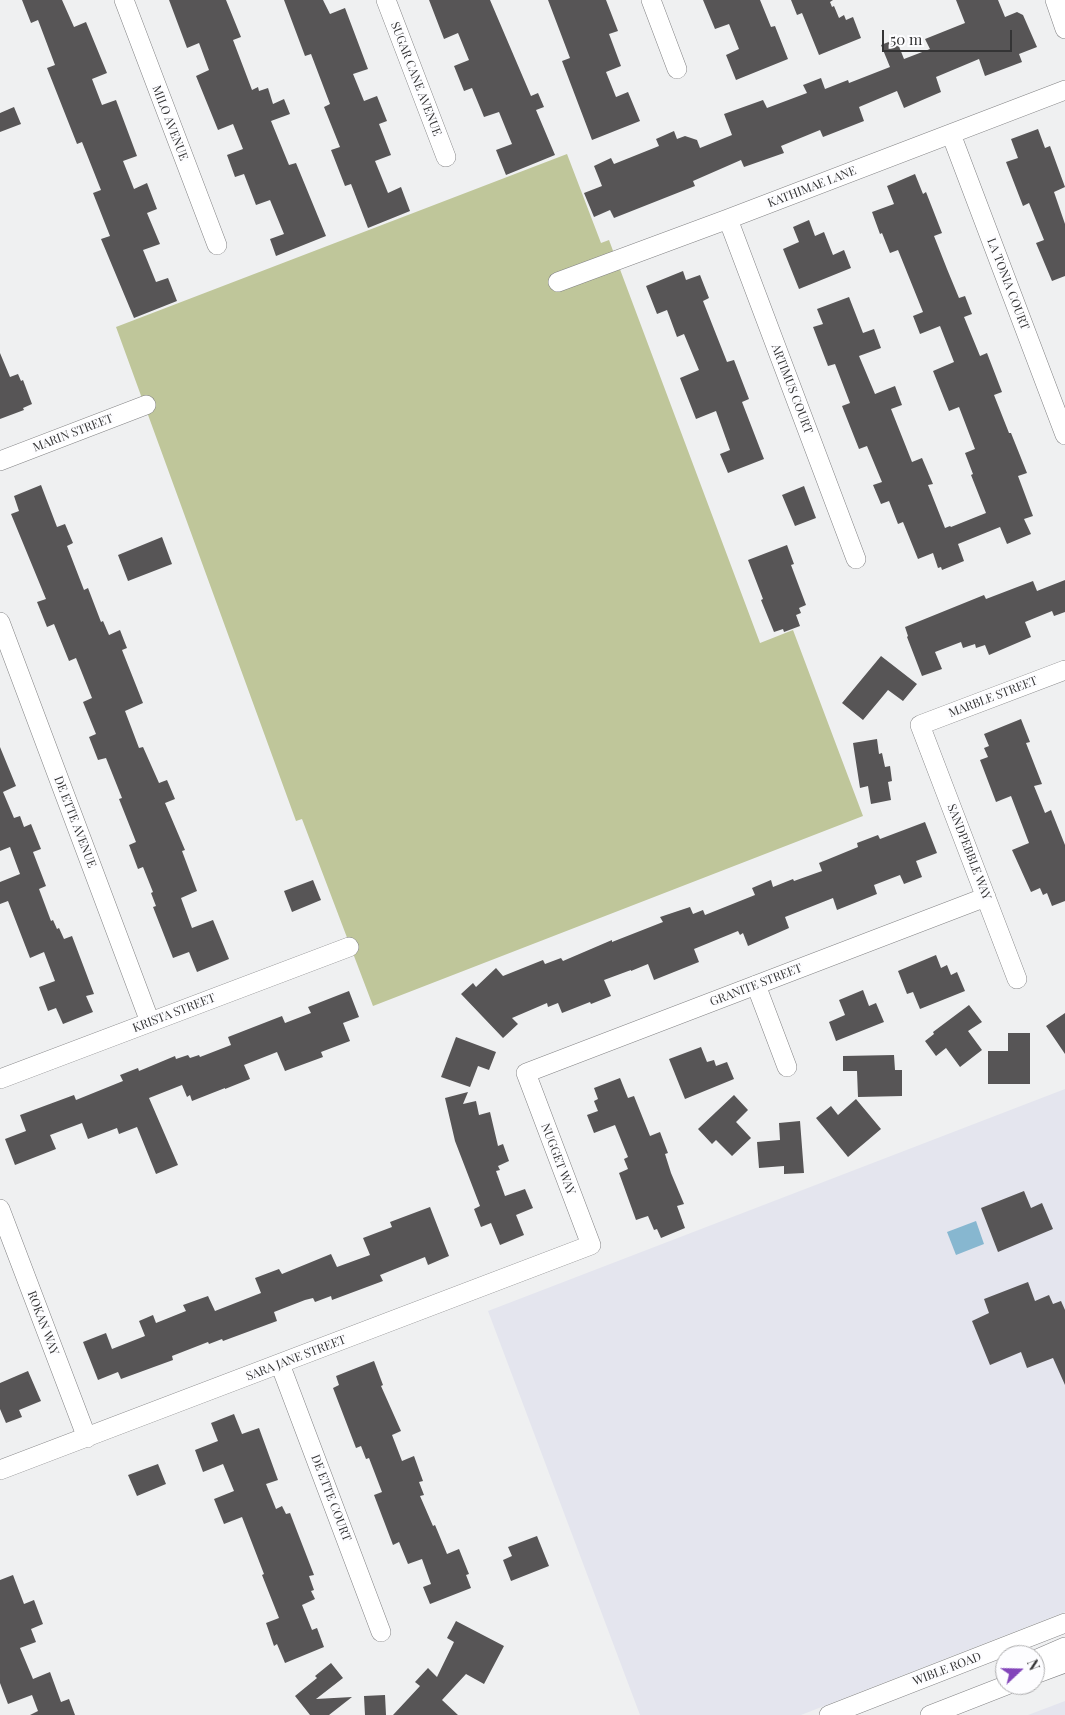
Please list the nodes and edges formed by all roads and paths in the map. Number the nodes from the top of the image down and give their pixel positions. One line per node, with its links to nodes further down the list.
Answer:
1 (124, 0): 11 (street, MILO AVENUE)
2 (386, 0): 9 (street, SUGAR CANE AVENUE)
3 (652, 0): 6 (street)
4 (1055, 0): 5 (street)
5 (1065, 29)
6 (677, 68)
7 (1065, 90): 8 (street, KATHIMAE LANE)
8 (951, 134): 10 (street, KATHIMAE LANE); 14 (street, LA TONIA COURT)
9 (446, 158)
10 (728, 219): 12 (street, KATHIMAE LANE); 16 (street, ARTIMUS COURT)
11 (217, 245)
12 (558, 282)
13 (146, 405): 15 (street, MARIN STREET)
14 (1065, 435)
15 (0, 461)
16 (856, 559)
17 (0, 622): 24 (street, DE ETTE AVENUE)
18 (1065, 670): 19 (street, MARBLE STREET)
19 (920, 725): 20 (street, SANDPEBBLE WAY)
20 (986, 897): 22 (street, SANDPEBBLE WAY); 23 (street, GRANITE STREET)
21 (349, 947): 24 (street, KRISTA STREET)
22 (1018, 979)
23 (756, 985): 25 (street); 26 (street, GRANITE STREET)
24 (150, 1022): 27 (street, KRISTA STREET)
25 (787, 1067)
26 (526, 1073): 29 (street, NUGGET WAY)
27 (0, 1079)
28 (0, 1209): 31 (street, ROKAN WAY)
29 (591, 1245): 30 (street, SARA JANE STREET)
30 (280, 1364): 31 (street, SARA JANE STREET); 34 (street, DE ETTE COURT)
31 (87, 1438): 32 (street, SARA JANE STREET)
32 (0, 1470)
33 (1065, 1623): 40 (street, WIBLE ROAD)
34 (381, 1632)
35 (1065, 1647): 36 (street)
36 (1045, 1656)
37 (1065, 1663): 38 (street)
38 (1045, 1670)
39 (995, 1687): 41 (street)
40 (829, 1715)
41 (930, 1715)

